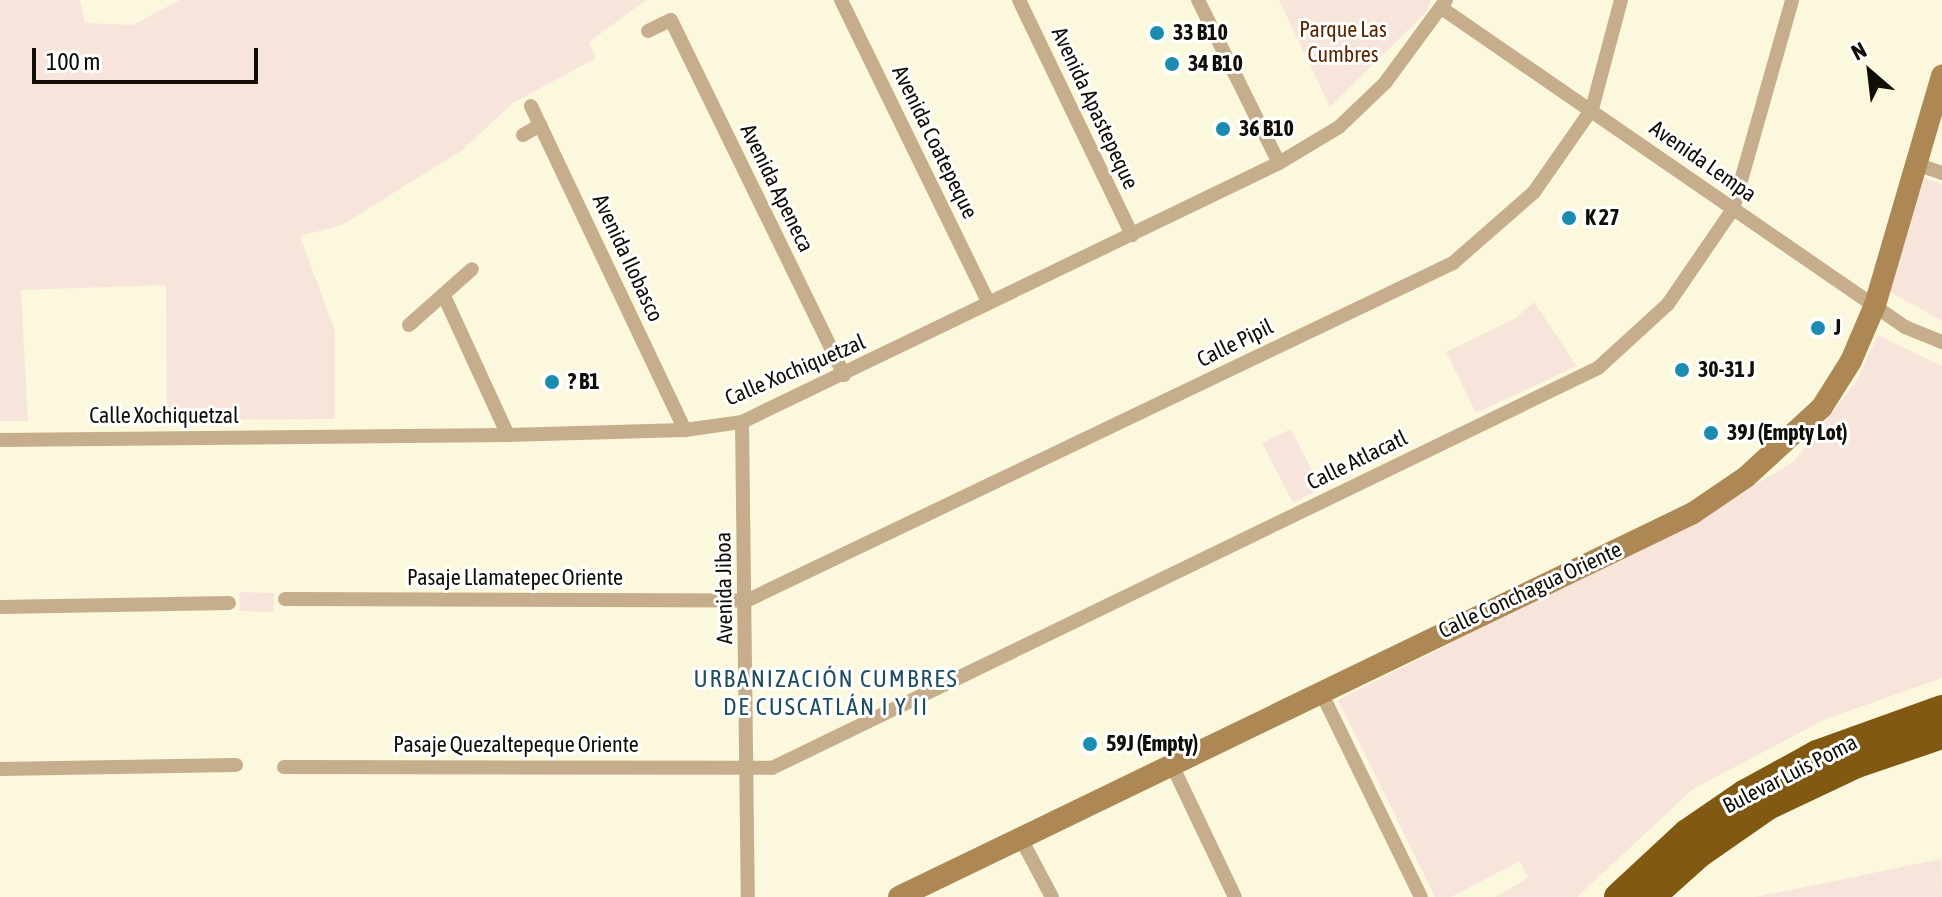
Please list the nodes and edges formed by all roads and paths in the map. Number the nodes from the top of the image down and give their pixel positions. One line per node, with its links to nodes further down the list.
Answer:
1 (841, 0): 20 (street, Avenida Coatepeque)
2 (1019, 0): 17 (street, Avenida Apastepeque)
3 (1198, 0): 13 (street)
4 (1621, 0): 10 (street, Calle Pipil)
5 (1792, 0): 16 (street, Calle Atlacatl)
6 (1444, 5): 10 (street, Avenida Lempa); 13 (street, Calle Xochiquetzal)
7 (648, 31): 24 (street, Avenida Apeneca)
8 (1942, 76): 14 (main road, Calle Conchagua Oriente)
9 (531, 106): 11 (street, Avenida Ilobasco)
10 (1592, 109): 16 (street, Avenida Lempa); 30 (street, Calle Pipil)
11 (540, 125): 12 (street); 26 (street, Avenida Ilobasco)
12 (523, 135)
13 (1279, 163): 17 (street, Calle Xochiquetzal)
14 (1916, 164): 15 (street); 21 (main road, Calle Conchagua Oriente)
15 (1942, 173)
16 (1733, 209): 21 (street, Avenida Lempa); 39 (street, Calle Atlacatl)
17 (1132, 235): 20 (street, Calle Xochiquetzal)
18 (472, 269): 19 (street)
19 (444, 296): 22 (street); 27 (street)
20 (989, 303): 24 (street, Calle Xochiquetzal)
21 (1875, 305): 23 (street, Avenida Lempa); 33 (main road, Calle Conchagua Oriente)
22 (409, 325)
23 (1942, 342)
24 (844, 375): 25 (street, Calle Xochiquetzal)
25 (742, 422): 26 (street, Calle Xochiquetzal); 30 (street, Avenida Jiboa)
26 (685, 430): 27 (street, Calle Xochiquetzal)
27 (508, 435): 28 (street, Calle Xochiquetzal)
28 (0, 440)
29 (285, 599): 30 (street, Pasaje Llamatepec Oriente)
30 (746, 601): 39 (street, Avenida Jiboa)
31 (229, 603): 32 (street)
32 (0, 607)
33 (1320, 690): 36 (main road, Calle Conchagua Oriente); 46 (street)
34 (1942, 709): 47 (highway, Bulevar Luis Poma)
35 (1942, 735): 48 (highway, Bulevar Luis Poma)
36 (1171, 763): 41 (main road, Calle Conchagua Oriente); 45 (street)
37 (236, 765): 40 (street)
38 (284, 767): 39 (street, Pasaje Quezaltepeque Oriente)
39 (749, 767): 42 (street, Avenida Jiboa)
40 (0, 769)
41 (1019, 835): 43 (main road, Calle Conchagua Oriente); 44 (street)
42 (748, 897)
43 (899, 897)
44 (1052, 897)
45 (1235, 897)
46 (1421, 897)
47 (1618, 897)
48 (1651, 897)

